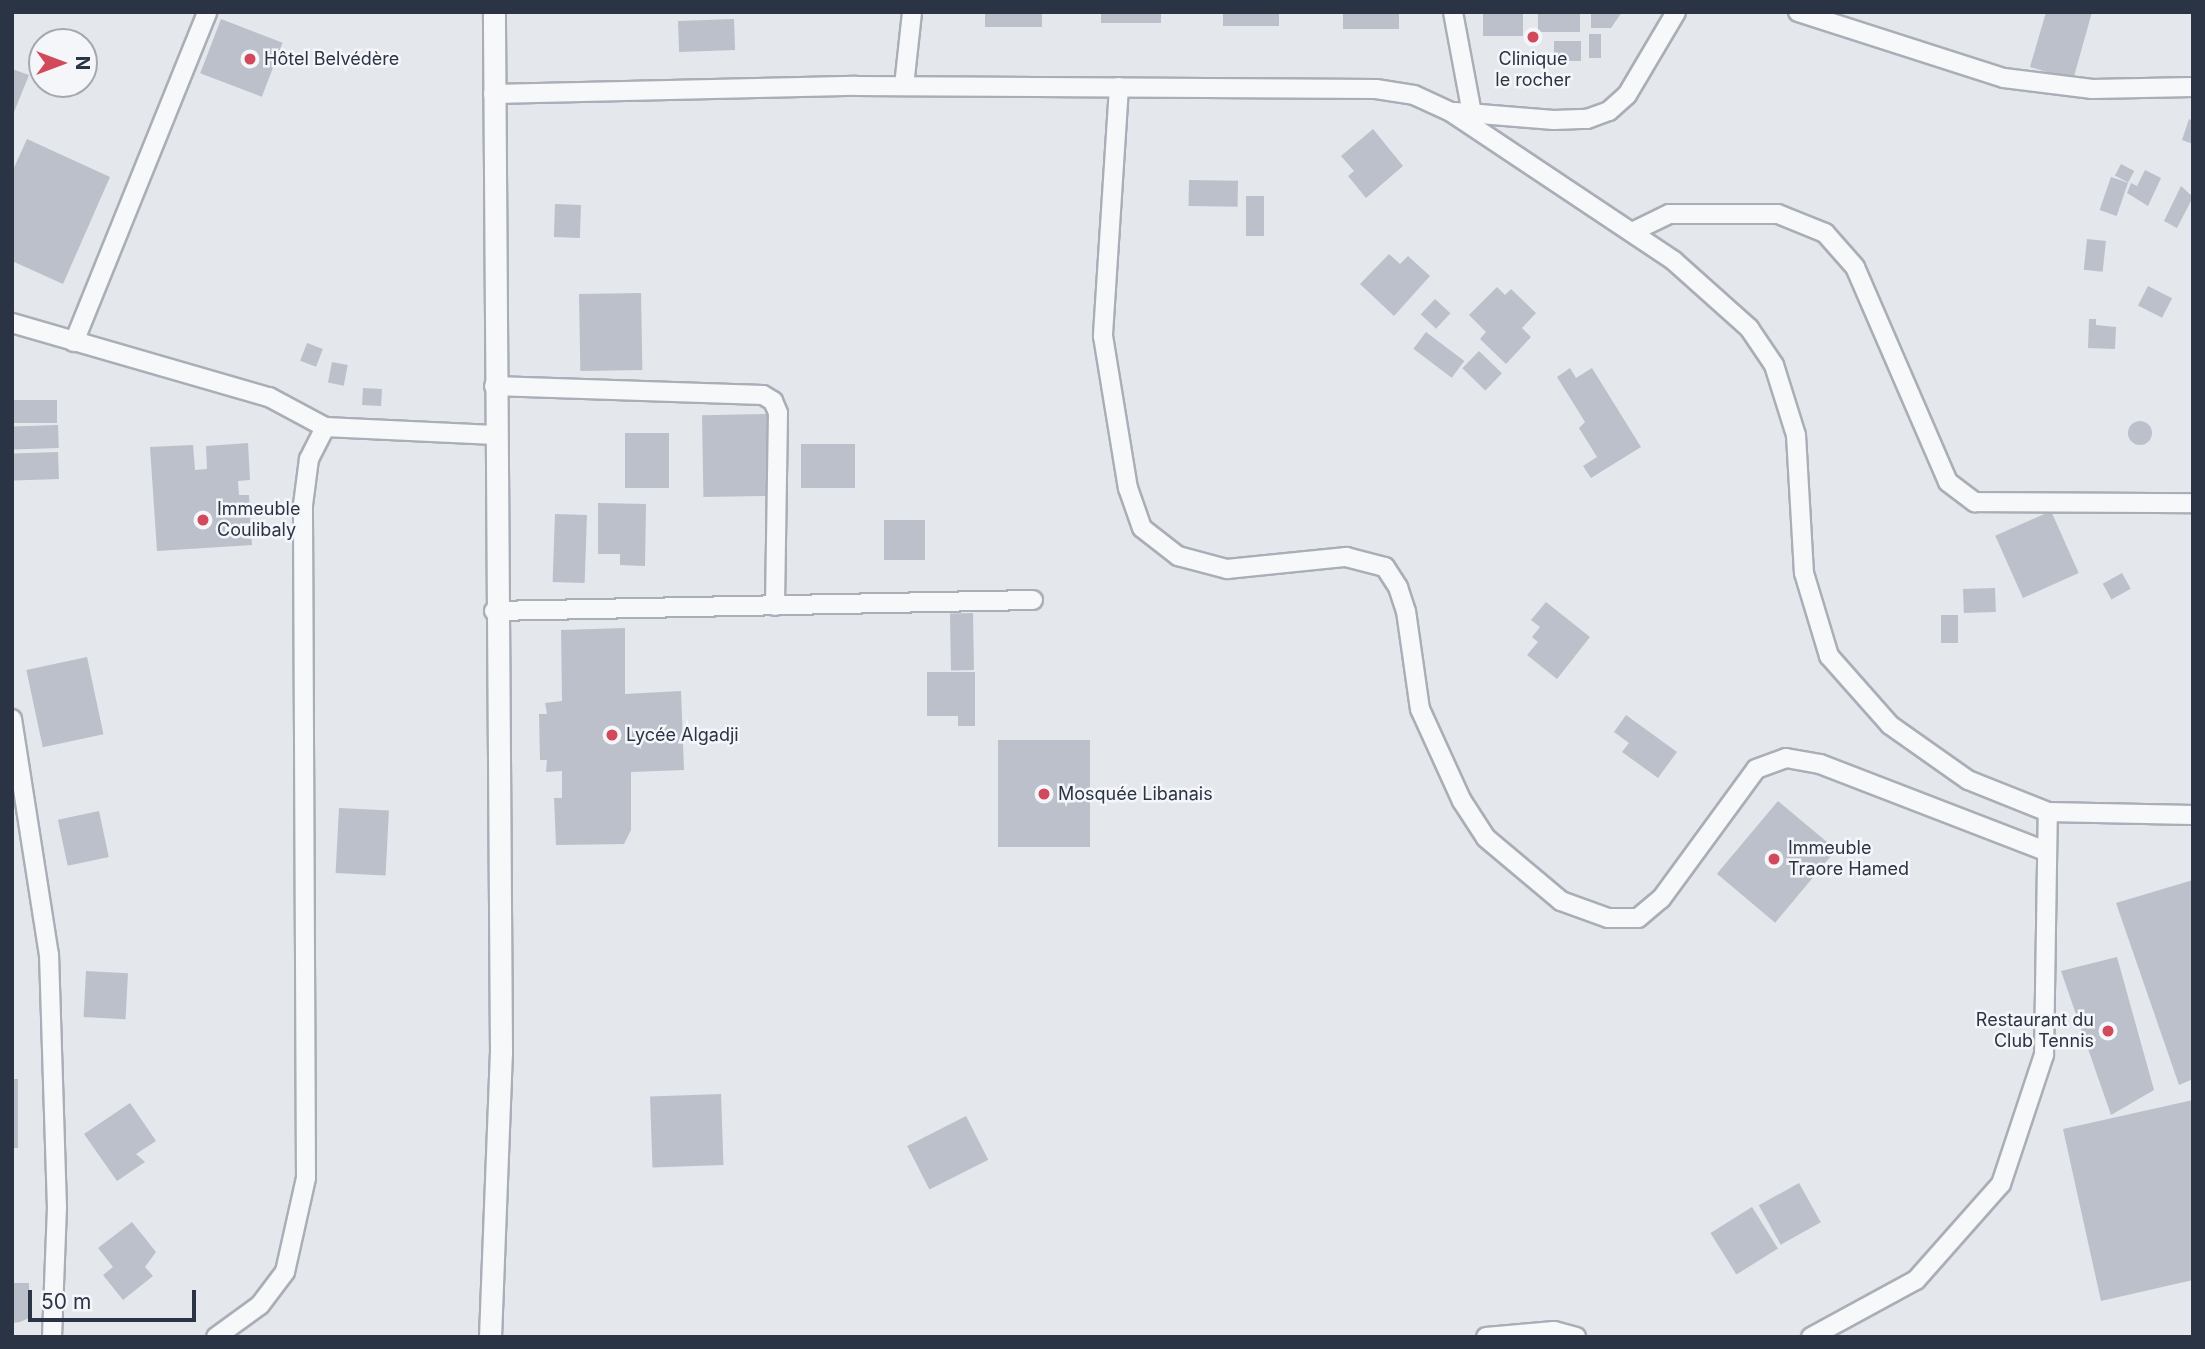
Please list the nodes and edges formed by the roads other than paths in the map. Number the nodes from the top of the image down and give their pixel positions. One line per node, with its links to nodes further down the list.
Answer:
1 (206, 12): 15 (street)
2 (494, 12): 10 (street)
3 (912, 12): 7 (street)
4 (1453, 12): 12 (street)
5 (1676, 12): 12 (street)
6 (1798, 12): 9 (street)
7 (904, 86): 8 (street); 10 (street)
8 (1119, 87): 11 (street); 26 (street)
9 (2193, 87)
10 (493, 93): 16 (street)
11 (1451, 112): 12 (street); 13 (street)
12 (1472, 114)
13 (1632, 232): 19 (street); 24 (street)
14 (12, 323): 15 (street)
15 (74, 342): 17 (street)
16 (494, 386): 18 (street); 21 (street)
17 (325, 427): 18 (street); 28 (street)
18 (495, 435): 22 (street)
19 (2193, 503)
20 (1033, 600): 21 (street)
21 (775, 606): 22 (street)
22 (494, 611): 29 (street)
23 (12, 719): 27 (street)
24 (2048, 812): 25 (street); 26 (street)
25 (2193, 815)
26 (2045, 851): 32 (street)
27 (52, 1337)
28 (216, 1337)
29 (490, 1337)
30 (1486, 1337): 31 (street)
31 (1576, 1337)
32 (1811, 1337)

